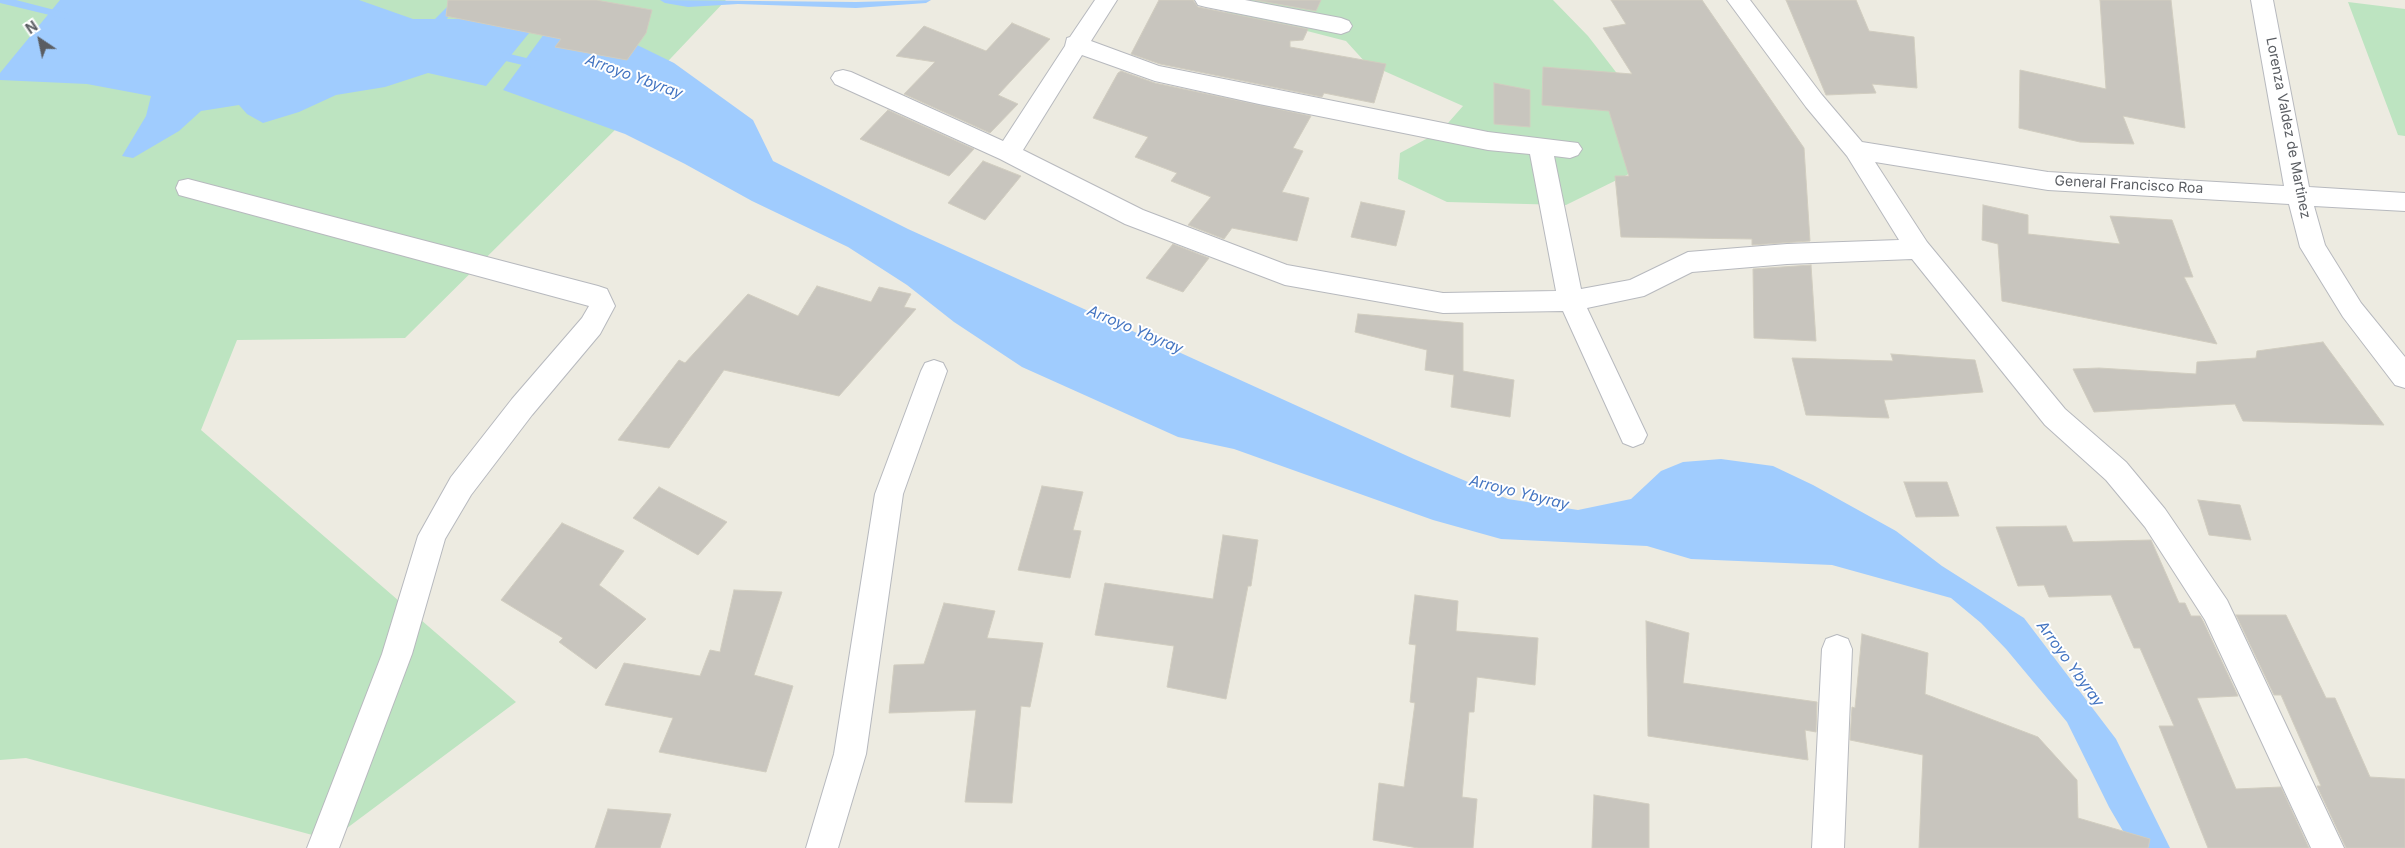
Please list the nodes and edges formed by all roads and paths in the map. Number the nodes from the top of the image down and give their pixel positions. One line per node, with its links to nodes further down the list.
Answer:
1 (1106, 0): 6 (street)
2 (1206, 0): 5 (street)
3 (1738, 0): 10 (street)
4 (2262, 0): 13 (street, Lorenza Valdez de Martinez)
5 (1341, 26)
6 (1075, 44): 8 (street); 11 (street)
7 (843, 78): 11 (street)
8 (1540, 146): 9 (street); 16 (street)
9 (1570, 149)
10 (1855, 150): 13 (street, General Francisco Roa); 15 (street)
11 (1008, 152): 16 (street)
12 (188, 188): 21 (street)
13 (2298, 194): 14 (street, General Francisco Roa); 18 (street, Lorenza Valdez de Martinez)
14 (2405, 202)
15 (1918, 249): 16 (street); 24 (street)
16 (1571, 301): 19 (street)
17 (934, 371): 22 (street)
18 (2405, 377)
19 (1634, 435)
20 (1837, 648): 23 (street)
21 (323, 848)
22 (822, 848)
23 (1828, 848)
24 (2328, 848)

